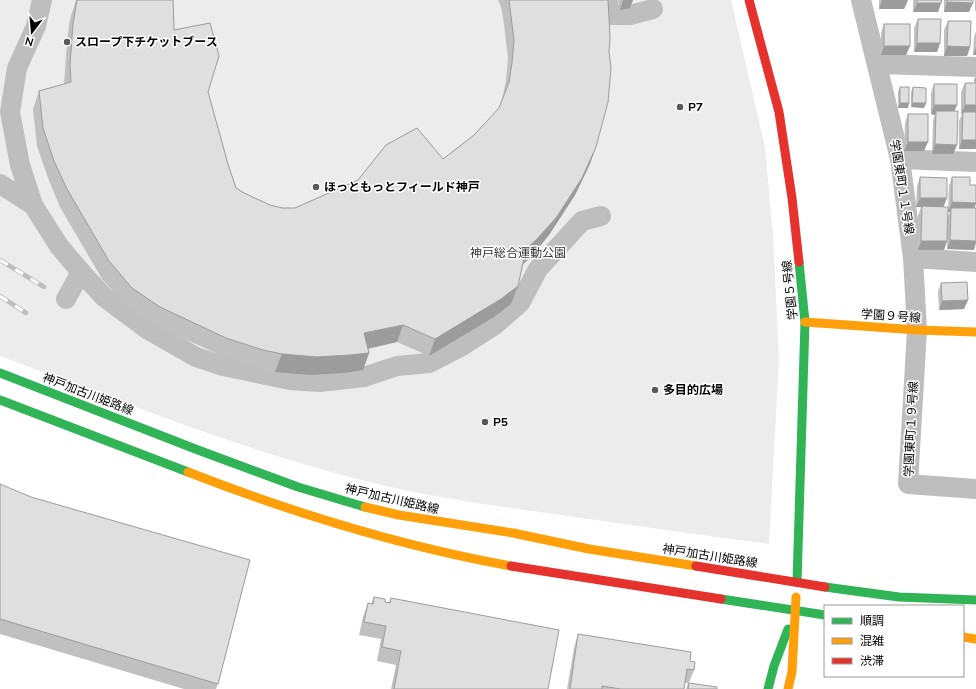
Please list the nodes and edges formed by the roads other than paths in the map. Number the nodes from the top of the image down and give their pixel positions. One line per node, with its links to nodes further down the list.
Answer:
1 (42, 0): 11 (street)
2 (749, 0): 17 (main road, 学園５号線)
3 (861, 0): 6 (street, 学園東町１１号線)
4 (653, 9): 5 (street)
5 (606, 10)
6 (877, 64): 7 (street); 8 (street, 学園東町１１号線)
7 (976, 67)
8 (900, 159): 9 (street); 13 (street, 学園東町１１号線)
9 (976, 162)
10 (0, 184): 11 (street)
11 (33, 205): 15 (street)
12 (601, 216): 15 (street)
13 (913, 258): 14 (street); 18 (street, 学園東町１１号線)
14 (976, 262)
15 (80, 272): 16 (street)
16 (66, 299)
17 (805, 322): 18 (main road, 学園９号線); 23 (main road, 学園５号線)
18 (917, 330): 19 (main road, 学園９号線); 22 (street, 学園東町１９号線)
19 (976, 332)
20 (0, 374): 23 (main road, 神戸加古川姫路線)
21 (0, 400): 25 (main road)
22 (976, 489)
23 (797, 582): 24 (main road, 神戸加古川姫路線); 25 (main road)
24 (976, 600)
25 (795, 611): 26 (main road); 29 (main road); 30 (main road)
26 (824, 615)
27 (964, 637): 28 (main road)
28 (976, 639)
29 (768, 689)
30 (788, 689)

